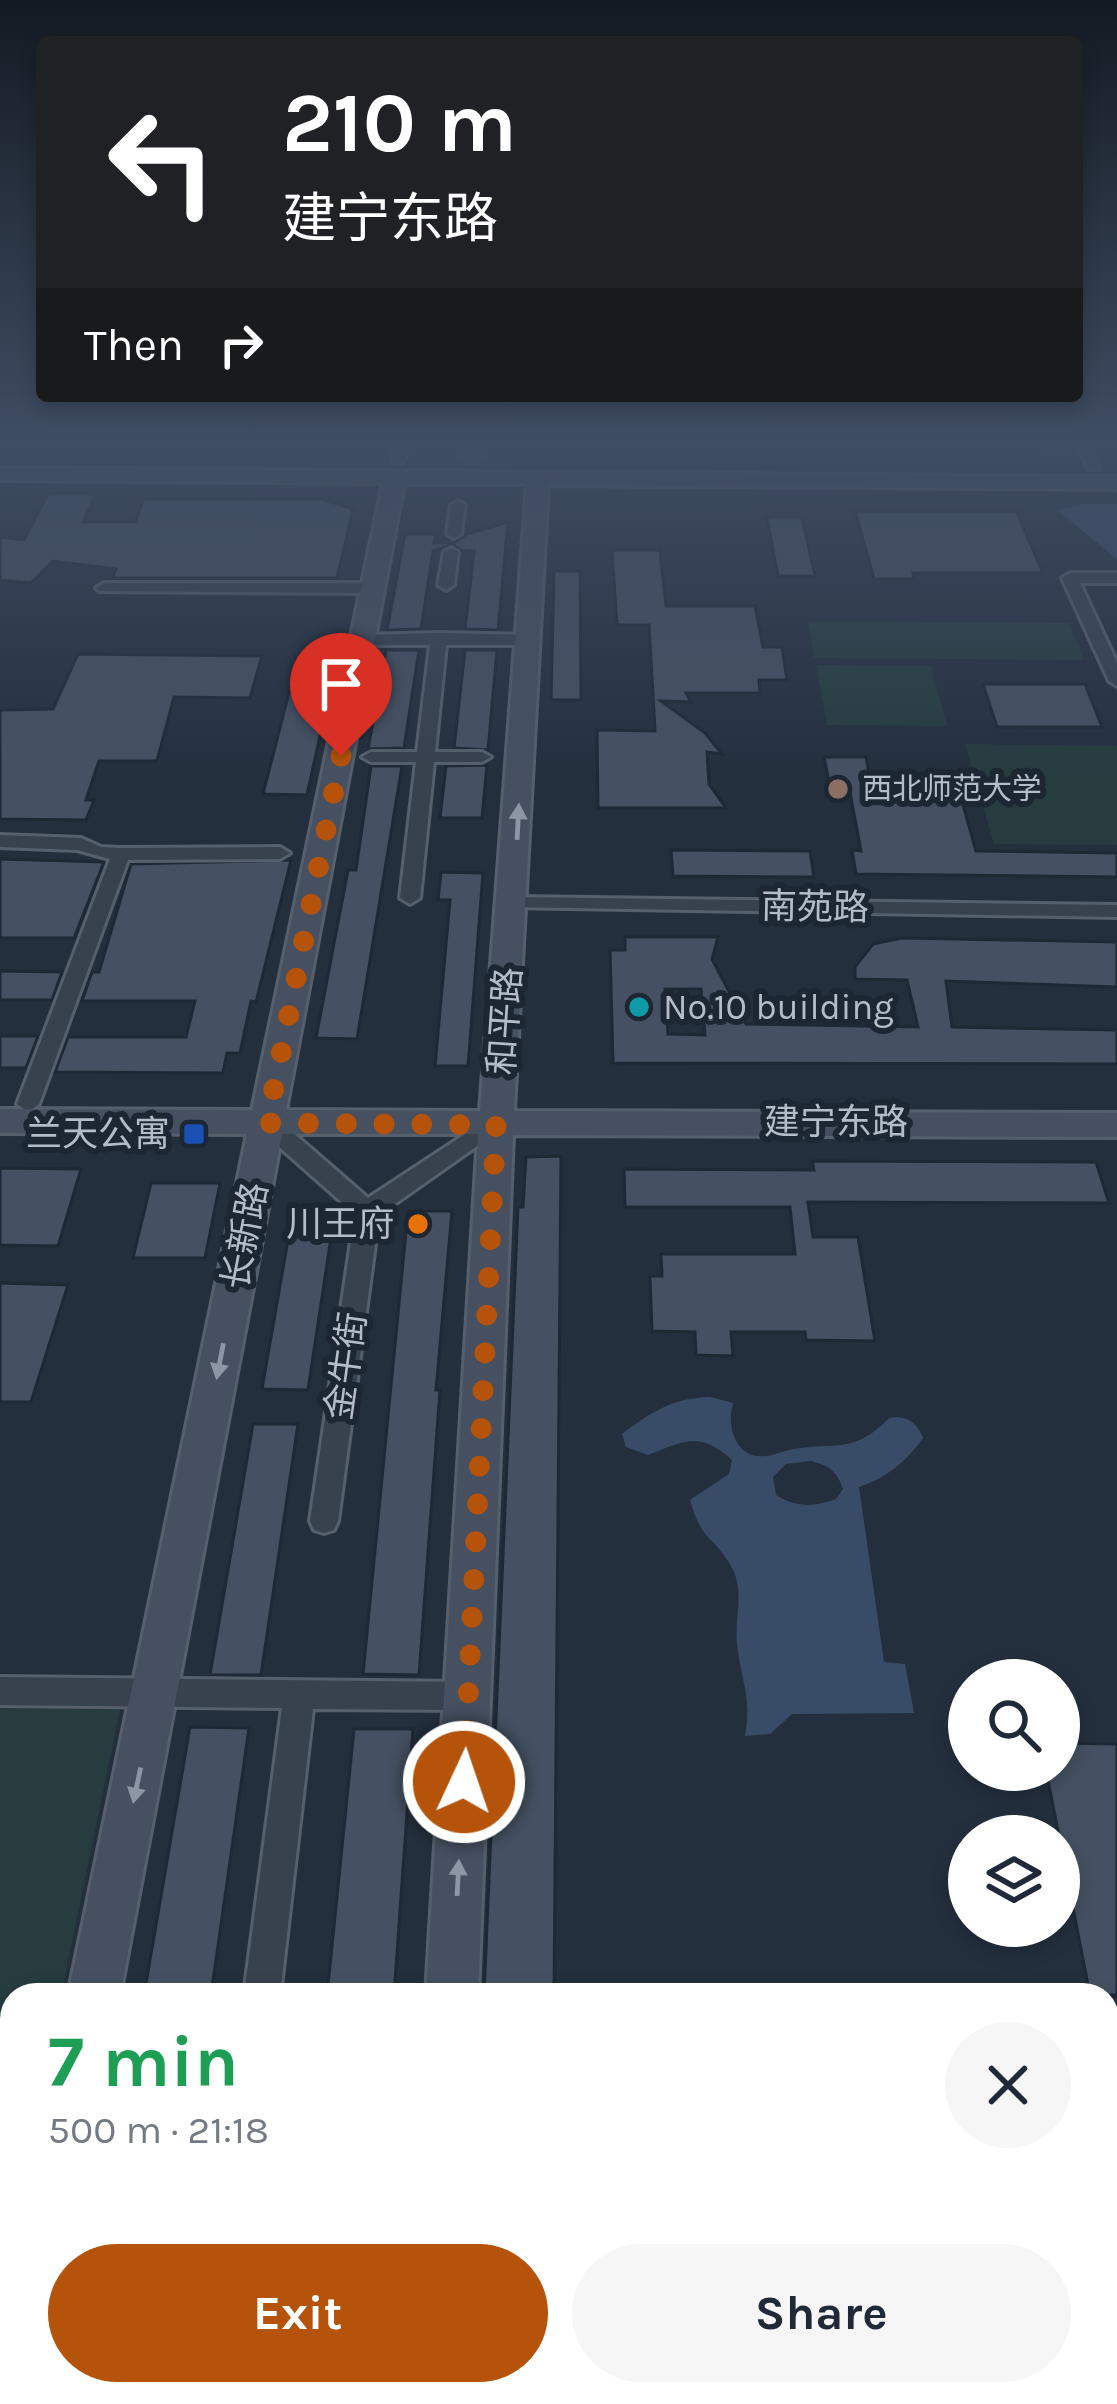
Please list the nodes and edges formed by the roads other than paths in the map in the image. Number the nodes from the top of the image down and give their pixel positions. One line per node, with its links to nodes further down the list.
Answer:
1 (381, 552): 7 (main road, 长新路)
2 (451, 552): 5 (street)
3 (533, 552): 10 (main road, 和平路)
4 (1117, 578): 11 (street)
5 (446, 585)
6 (104, 588): 7 (street)
7 (374, 588): 9 (main road, 长新路)
8 (439, 638): 9 (street); 10 (street); 13 (street)
9 (364, 640): 22 (main road, 长新路)
10 (528, 640): 19 (main road, 和平路, one-way to 10)
11 (1117, 681)
12 (371, 757): 13 (street)
13 (424, 757): 14 (street); 18 (street)
14 (482, 757)
15 (0, 842): 17 (street)
16 (280, 853): 17 (street)
17 (121, 854): 21 (street)
18 (410, 898)
19 (513, 903): 20 (street, 南苑路); 23 (main road, 和平路)
20 (1117, 911)
21 (9, 1110): 22 (main road, 建宁东路)
22 (269, 1114): 23 (main road, 建宁东路); 25 (street); 28 (main road, 长新路, one-way to 28)
23 (498, 1116): 24 (main road, 建宁东路); 25 (street); 30 (main road, 和平路)
24 (1117, 1125)
25 (368, 1210): 26 (street, 金牛街)
26 (324, 1521)
27 (0, 1690): 28 (street)
28 (154, 1693): 29 (street); 31 (main road, 长新路, one-way to 31)
29 (299, 1695): 30 (street); 32 (street)
30 (468, 1696): 33 (main road, 和平路, one-way to 30)
31 (96, 1983)
32 (263, 1983)
33 (453, 1983)

